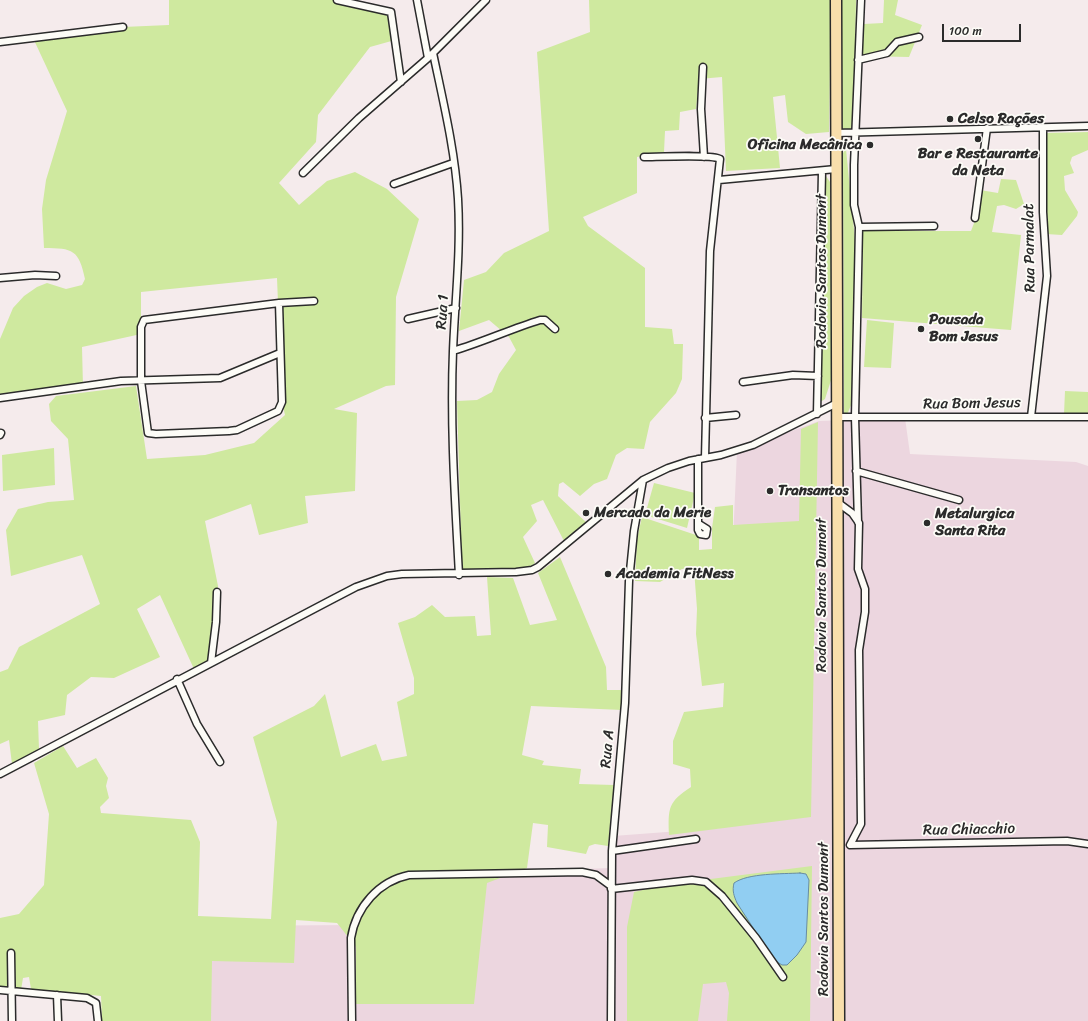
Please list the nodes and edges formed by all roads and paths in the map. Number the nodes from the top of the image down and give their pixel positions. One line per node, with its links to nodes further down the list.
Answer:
1 (337, 0): 12 (street)
2 (417, 0): 9 (street, Rua 1)
3 (486, 0): 9 (street)
4 (836, 0): 16 (highway, Rodovia Santos Dumont)
5 (861, 0): 10 (street)
6 (123, 27): 8 (street)
7 (919, 37): 10 (street)
8 (0, 42)
9 (431, 55): 12 (street); 20 (street, Rua 1)
10 (858, 60): 17 (street)
11 (703, 67): 19 (street)
12 (401, 82): 23 (street)
13 (1088, 126): 14 (street)
14 (1043, 127): 15 (street); 45 (street, Rua Parmalat)
15 (987, 128): 17 (street); 26 (street)
16 (836, 133): 17 (street); 21 (highway, Rodovia Santos Dumont)
17 (855, 133): 28 (street)
18 (644, 157): 19 (street)
19 (704, 158): 24 (street)
20 (453, 162): 25 (street); 33 (street, Rua 1)
21 (836, 169): 22 (street); 42 (highway, Rodovia Santos Dumont)
22 (822, 172): 24 (street); 38 (street)
23 (303, 173)
24 (719, 180): 49 (street)
25 (394, 184)
26 (975, 218)
27 (934, 226): 28 (street)
28 (859, 227): 47 (street)
29 (56, 276): 30 (street)
30 (0, 278)
31 (314, 301): 32 (street)
32 (279, 303): 37 (street); 39 (street)
33 (456, 308): 34 (street); 36 (street, Rua 1)
34 (408, 319)
35 (555, 330): 36 (street)
36 (453, 351): 57 (street, Rua 1)
37 (280, 352): 39 (street); 39 (street)
38 (818, 376): 40 (street); 43 (street)
39 (141, 381): 41 (street)
40 (743, 382)
41 (0, 398)
42 (837, 403): 43 (street); 46 (highway, Rodovia Santos Dumont)
43 (817, 414): 50 (street)
44 (736, 415): 49 (street)
45 (1031, 416): 47 (street, Rua Bom Jesus); 48 (street, Rua Bom Jesus)
46 (837, 417): 47 (street, Rua Bom Jesus); 54 (highway, Rodovia Santos Dumont)
47 (855, 417): 51 (street)
48 (1088, 417)
49 (705, 418): 50 (street)
50 (702, 458): 52 (street); 56 (street)
51 (856, 471): 53 (street); 55 (street)
52 (642, 480): 57 (street); 65 (street, Rua A)
53 (959, 500)
54 (837, 502): 55 (street); 77 (highway, Rodovia Santos Dumont)
55 (858, 523): 64 (street, Rua Chiacchio)
56 (699, 524)
57 (459, 574): 59 (street)
58 (217, 592): 59 (street)
59 (211, 663): 60 (street)
60 (177, 680): 61 (street); 62 (street)
61 (220, 762)
62 (0, 774)
63 (696, 839): 65 (street)
64 (1088, 844)
65 (612, 851): 66 (street, Rua A)
66 (611, 888): 68 (street); 75 (street); 76 (street, Rua A)
67 (11, 953): 70 (street)
68 (783, 977)
69 (0, 990): 70 (street)
70 (11, 992): 71 (street); 72 (street)
71 (57, 995): 73 (street); 74 (street)
72 (12, 1021)
73 (58, 1021)
74 (98, 1021)
75 (352, 1021)
76 (611, 1021)
77 (839, 1021)

